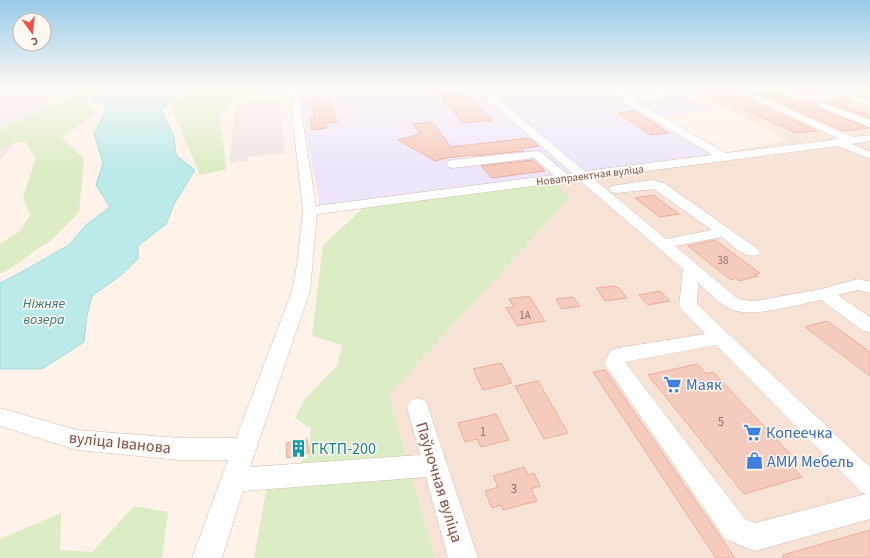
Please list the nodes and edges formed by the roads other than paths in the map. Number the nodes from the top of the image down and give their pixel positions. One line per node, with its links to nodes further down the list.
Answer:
1 (298, 115): 16 (street)
2 (511, 115): 13 (street)
3 (652, 115): 11 (street)
4 (795, 115): 8 (street)
5 (847, 115): 6 (street)
6 (870, 124)
7 (870, 138): 8 (street, Новапраектная вуліца)
8 (852, 140): 9 (street, Новапраектная вуліца)
9 (839, 142): 10 (street); 11 (street, Новапраектная вуліца)
10 (870, 156)
11 (724, 158): 13 (street, Новапраектная вуліца)
12 (452, 164): 14 (street)
13 (583, 176): 14 (street, Новапраектная вуліца); 18 (street)
14 (565, 178): 16 (street, Новапраектная вуліца)
15 (616, 189): 17 (street)
16 (310, 211): 27 (street)
17 (725, 232): 18 (street); 19 (street)
18 (663, 244): 20 (street)
19 (752, 252)
20 (692, 268): 22 (street); 24 (street)
21 (870, 288): 22 (street)
22 (824, 294): 23 (street)
23 (870, 326)
24 (720, 338): 30 (street); 31 (street)
25 (418, 407): 28 (street, Паўночная вуліца)
26 (0, 417): 27 (street, вуліца Іванова)
27 (244, 449): 29 (street)
28 (435, 465): 29 (street); 33 (street, Паўночная вуліца)
29 (234, 480): 32 (street)
30 (870, 484)
31 (870, 506)
32 (207, 558)
33 (463, 558)

